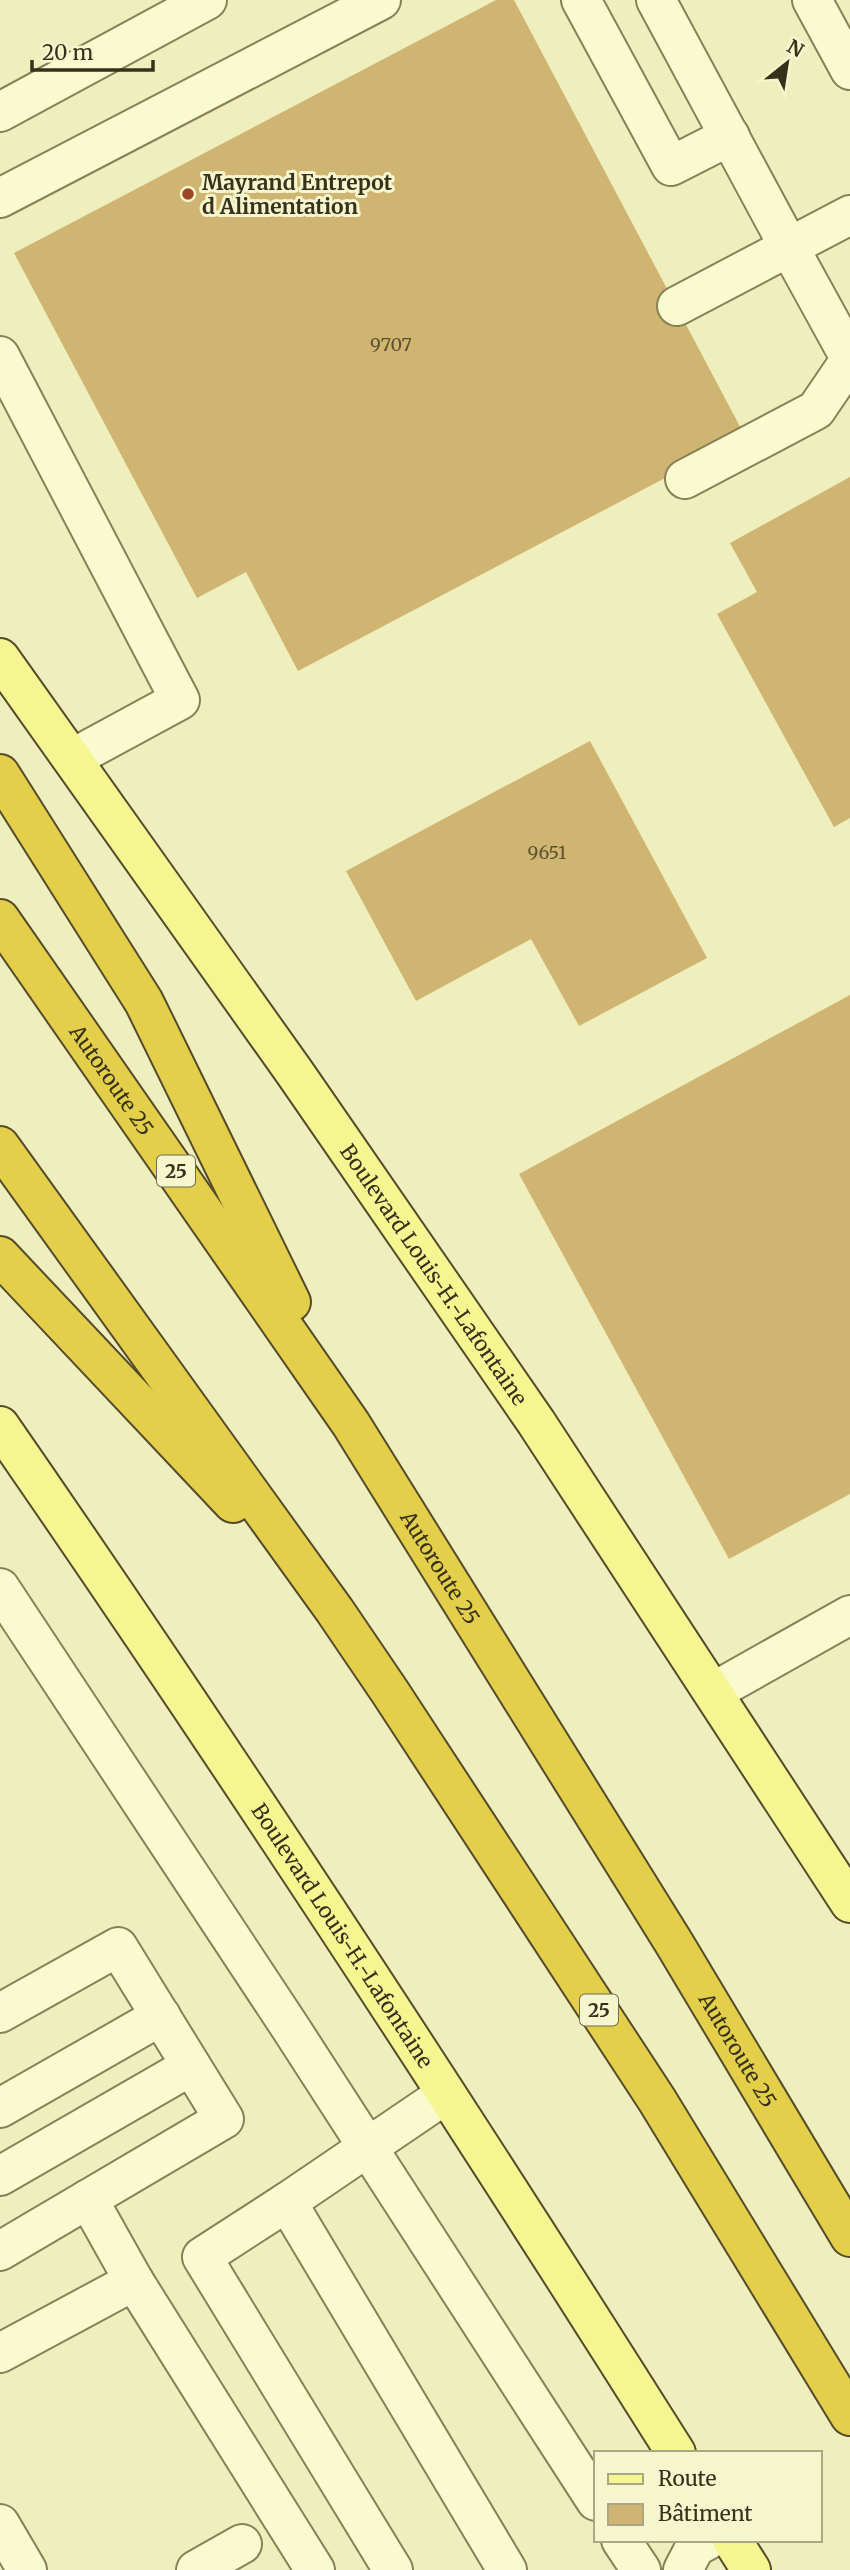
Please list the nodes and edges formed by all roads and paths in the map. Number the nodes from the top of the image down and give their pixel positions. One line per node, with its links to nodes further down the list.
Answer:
1 (207, 0): 7 (street)
2 (381, 0): 9 (street)
3 (581, 0): 8 (street)
4 (656, 0): 8 (street)
5 (812, 0): 6 (street)
6 (846, 53)
7 (0, 112)
8 (730, 136): 11 (street)
9 (0, 198)
10 (850, 215): 11 (street)
11 (789, 247): 12 (street); 14 (street)
12 (677, 306)
13 (0, 356): 17 (street)
14 (850, 359): 15 (street)
15 (685, 479)
16 (0, 657): 17 (main road, Boulevard Louis-H.-Lafontaine)
17 (73, 758): 27 (main road, Boulevard Louis-H.-Lafontaine)
18 (0, 774): 22 (highway)
19 (0, 919): 22 (highway, Autoroute 25 / 25)
20 (0, 1146): 25 (highway, 25)
21 (0, 1256): 25 (highway)
22 (351, 1424): 38 (highway, Autoroute 25 / 25)
23 (0, 1426): 32 (main road, Boulevard Louis-H.-Lafontaine)
24 (0, 1588): 34 (street)
25 (335, 1611): 42 (highway, 25)
26 (850, 1615): 27 (street)
27 (713, 1692): 28 (main road, Boulevard Louis-H.-Lafontaine)
28 (850, 1903)
29 (0, 2012): 30 (street)
30 (161, 2016): 31 (street); 33 (street)
31 (191, 2066): 35 (street); 36 (street)
32 (446, 2094): 34 (street); 43 (main road, Boulevard Louis-H.-Lafontaine)
33 (0, 2108)
34 (368, 2147): 37 (street); 44 (street)
35 (0, 2175)
36 (88, 2199): 39 (street); 40 (street)
37 (288, 2202): 53 (street); 54 (street)
38 (850, 2237)
39 (0, 2251)
40 (134, 2281): 41 (street); 52 (street)
41 (0, 2353)
42 (850, 2416)
43 (676, 2451)
44 (594, 2498)
45 (0, 2524): 50 (street)
46 (622, 2542): 55 (street)
47 (704, 2542): 56 (street)
48 (733, 2542): 57 (main road)
49 (242, 2544): 51 (street)
50 (27, 2570)
51 (196, 2570)
52 (315, 2570)
53 (393, 2570)
54 (507, 2570)
55 (640, 2570)
56 (683, 2570)
57 (751, 2570)

